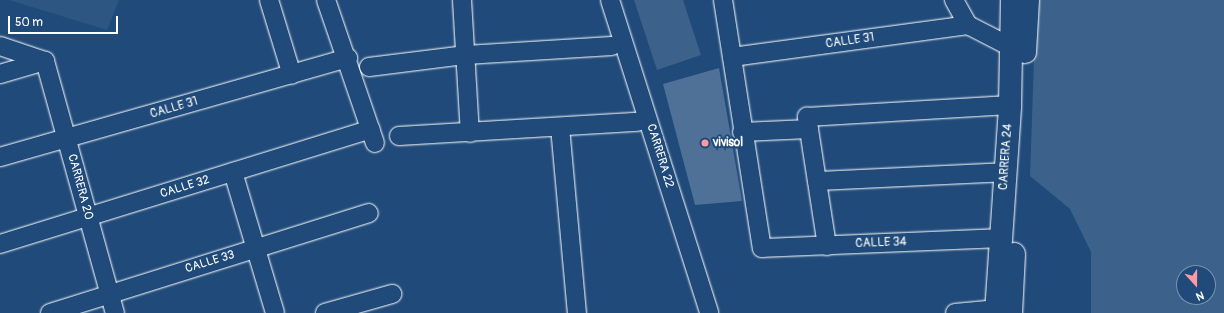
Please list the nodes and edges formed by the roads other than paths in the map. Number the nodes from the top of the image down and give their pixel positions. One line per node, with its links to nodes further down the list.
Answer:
1 (269, 0): 19 (street)
2 (326, 0): 15 (street)
3 (462, 0): 13 (street)
4 (610, 0): 46 (street, CARRERA 22)
5 (723, 0): 14 (street)
6 (954, 0): 9 (street)
7 (1012, 0): 12 (main road, CARRERA 24)
8 (1028, 0): 40 (main road, CARRERA 24)
9 (968, 25): 12 (street); 14 (street, CALLE 31)
10 (0, 46): 16 (street)
11 (612, 46): 13 (street)
12 (1011, 47): 20 (main road, CARRERA 24)
13 (466, 56): 17 (street); 25 (street)
14 (732, 57): 24 (street)
15 (348, 58): 19 (street, CALLE 31); 29 (street, CALLE 32)
16 (45, 61): 18 (street); 27 (street, CARRERA 20)
17 (368, 67)
18 (0, 74)
19 (292, 75): 27 (street, CALLE 31)
20 (1010, 105): 22 (street); 30 (main road, CARRERA 24)
21 (638, 122): 23 (street)
22 (808, 123): 24 (street); 31 (street)
23 (560, 127): 25 (street); 45 (street)
24 (742, 132): 36 (street, CALLE 34)
25 (470, 133): 26 (street)
26 (399, 136)
27 (67, 138): 28 (street, CALLE 31); 33 (street, CARRERA 20)
28 (0, 157)
29 (233, 172): 33 (street, CALLE 32); 37 (street)
30 (1005, 172): 31 (street); 34 (main road, CARRERA 24)
31 (817, 181): 36 (street)
32 (369, 213): 37 (street, CALLE 33)
33 (89, 217): 35 (street, CALLE 32); 38 (street, CARRERA 20)
34 (1000, 238): 36 (street, CALLE 34); 40 (main road, CARRERA 24)
35 (0, 244)
36 (827, 246)
37 (256, 248): 38 (street, CALLE 33); 43 (street)
38 (109, 294): 41 (street, CALLE 33); 42 (street, CARRERA 20)
39 (392, 294): 44 (street)
40 (1004, 311): 47 (street)
41 (50, 313)
42 (115, 313)
43 (275, 313)
44 (325, 313)
45 (577, 313)
46 (709, 313)
47 (955, 313)

